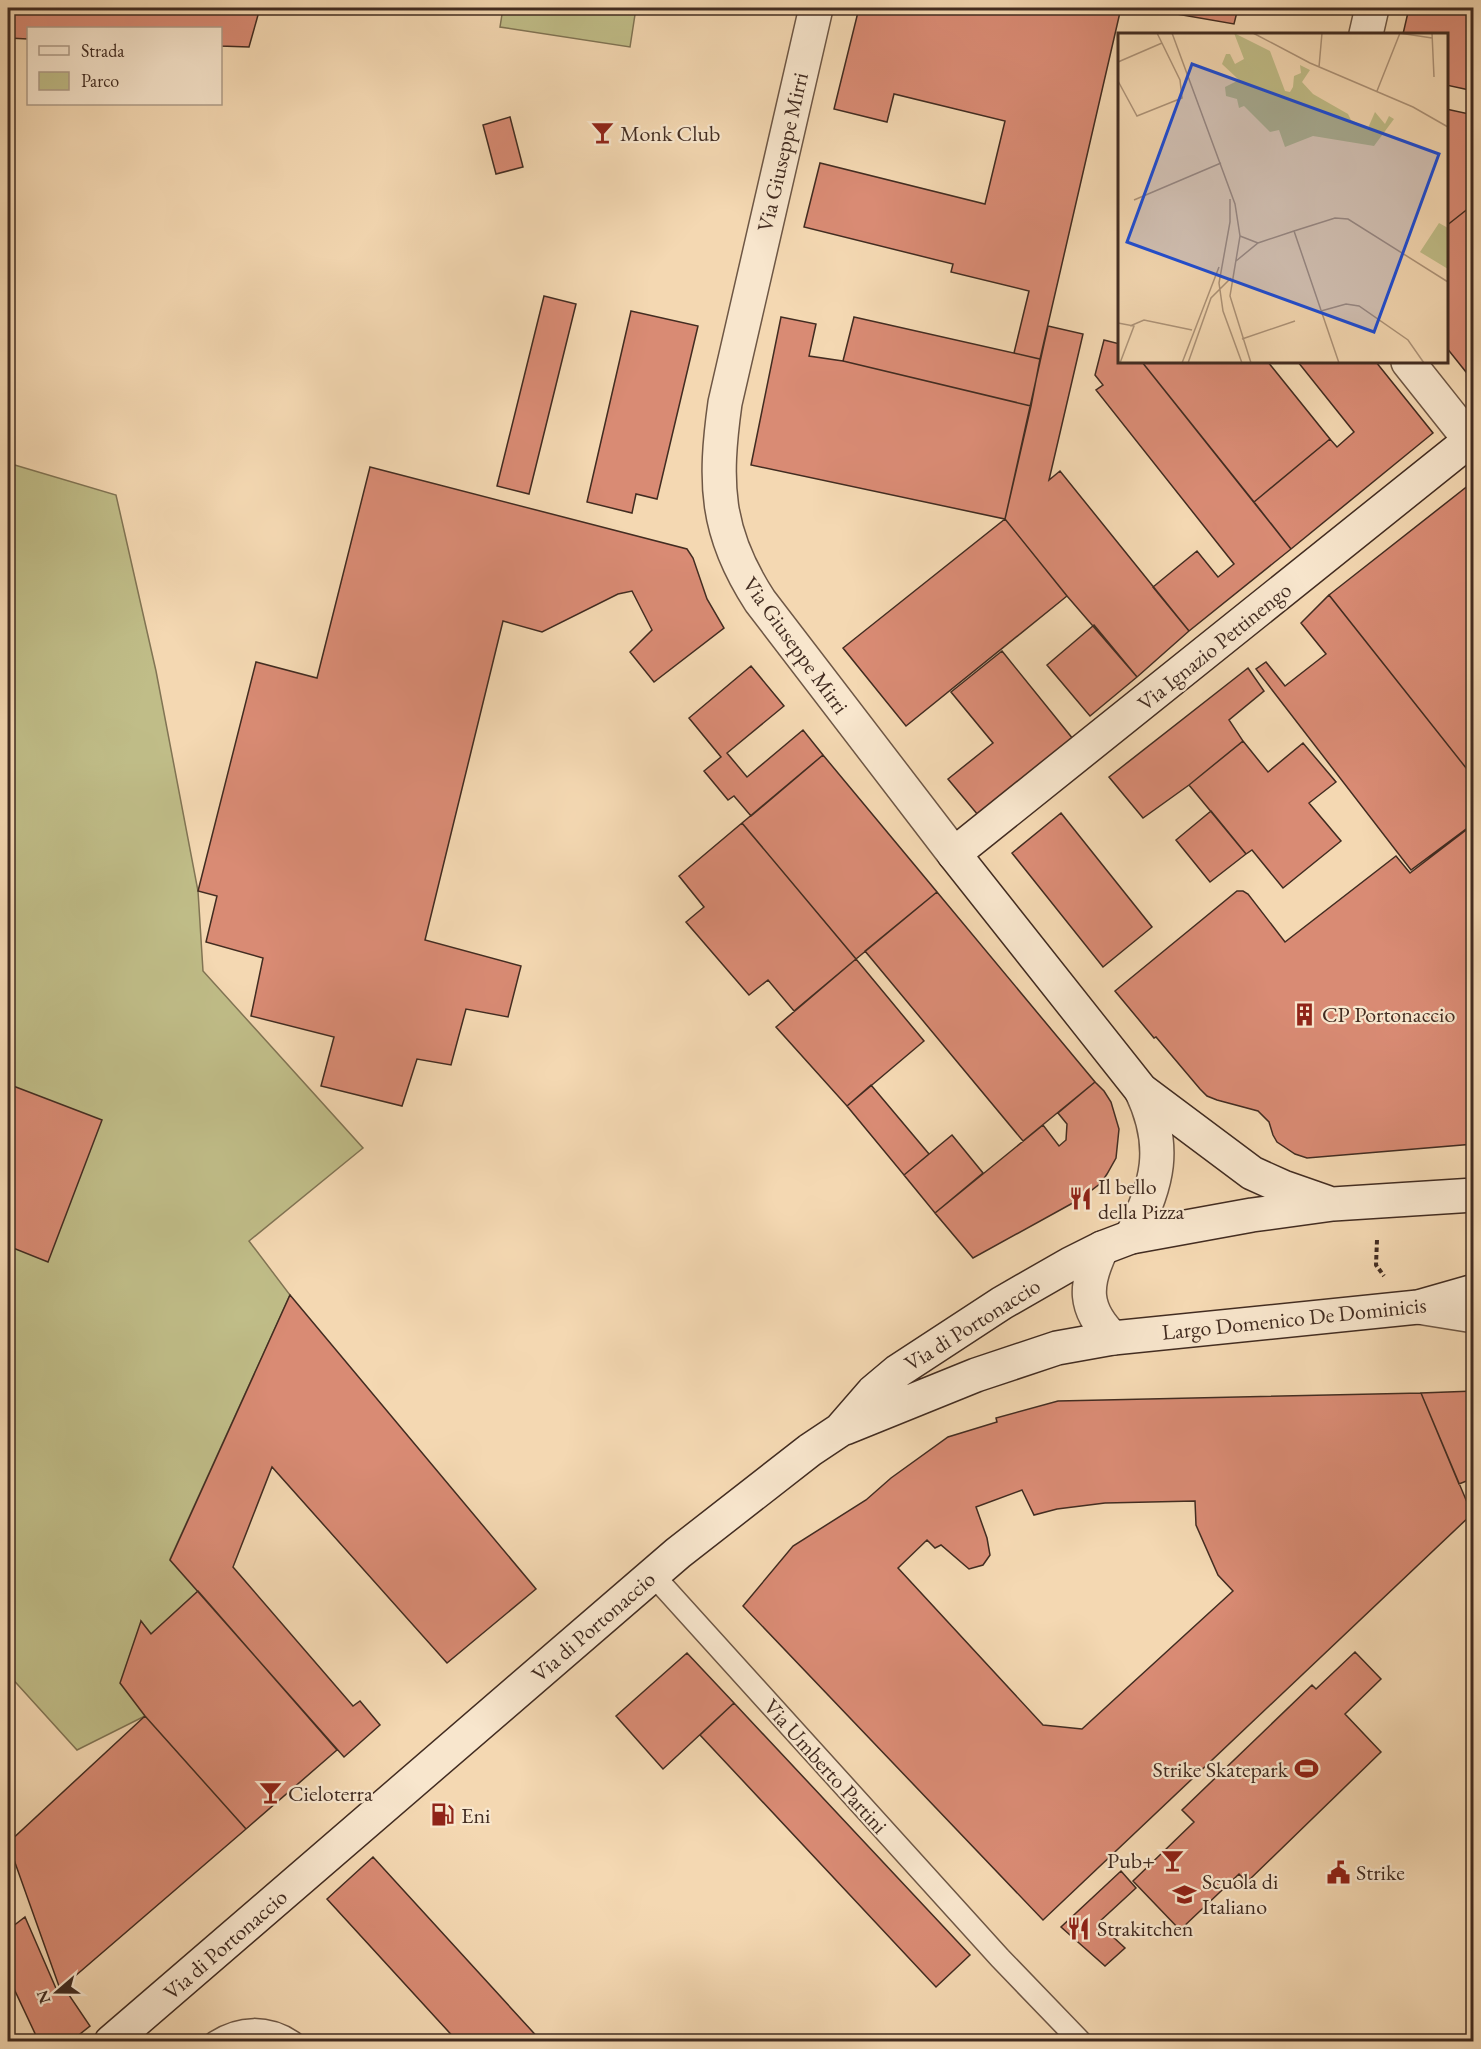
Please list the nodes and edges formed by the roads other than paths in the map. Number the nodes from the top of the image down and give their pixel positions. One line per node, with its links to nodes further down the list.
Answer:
1 (816, 8): 6 (main road, Via Giuseppe Mirri)
2 (1372, 8): 3 (main road)
3 (1366, 33)
4 (1409, 363): 5 (main road)
5 (1472, 439): 6 (main road, Via Ignazio Pettinengo)
6 (954, 854): 7 (main road, Via Giuseppe Mirri)
7 (1141, 1090): 9 (main road, Via Giuseppe Mirri); 10 (main road, Via Giuseppe Mirri)
8 (1470, 1198): 9 (main road)
9 (1333, 1204): 10 (main road)
10 (1116, 1243): 14 (main road); 15 (main road, Via di Portonaccio)
11 (1473, 1291): 12 (main road, Largo Domenico De Dominicis)
12 (1418, 1307): 13 (main road); 14 (main road, Largo Domenico De Dominicis)
13 (1473, 1316)
14 (1113, 1338): 15 (main road, Largo Domenico De Dominicis)
15 (840, 1430): 16 (main road, Via di Portonaccio)
16 (653, 1575): 17 (main road, Via di Portonaccio); 20 (lane, Via Umberto Partini)
17 (111, 2042)
18 (215, 2042): 19 (lane)
19 (293, 2042)
20 (1081, 2042)

